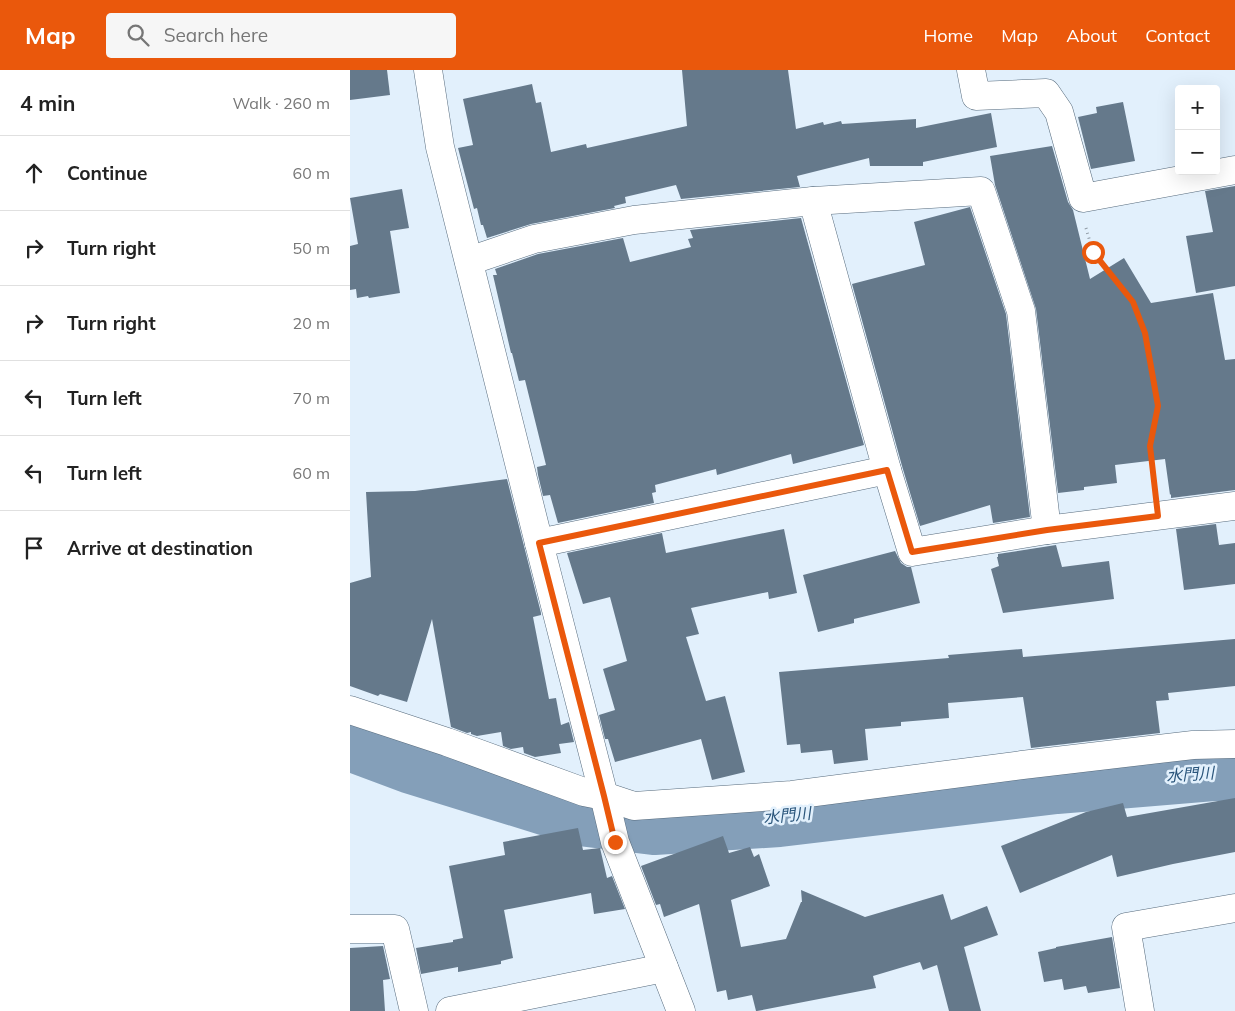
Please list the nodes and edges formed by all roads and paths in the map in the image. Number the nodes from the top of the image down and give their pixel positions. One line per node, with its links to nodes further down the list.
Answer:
1 (428, 70): 6 (street)
2 (971, 70): 4 (street)
3 (1235, 170): 4 (street)
4 (1083, 198): 9 (path)
5 (813, 201): 6 (street); 7 (street); 10 (street)
6 (469, 261): 11 (street)
7 (887, 470): 10 (street); 11 (street)
8 (1235, 506): 9 (street)
9 (1158, 516): 10 (street)
10 (1047, 530)
11 (539, 543): 14 (street)
12 (350, 710): 14 (street)
13 (1235, 744): 14 (street)
14 (605, 800): 17 (street)
15 (1235, 908): 21 (street)
16 (350, 929): 18 (street)
17 (664, 968): 19 (street); 20 (street)
18 (414, 1011)
19 (450, 1011)
20 (681, 1011)
21 (1140, 1011)

